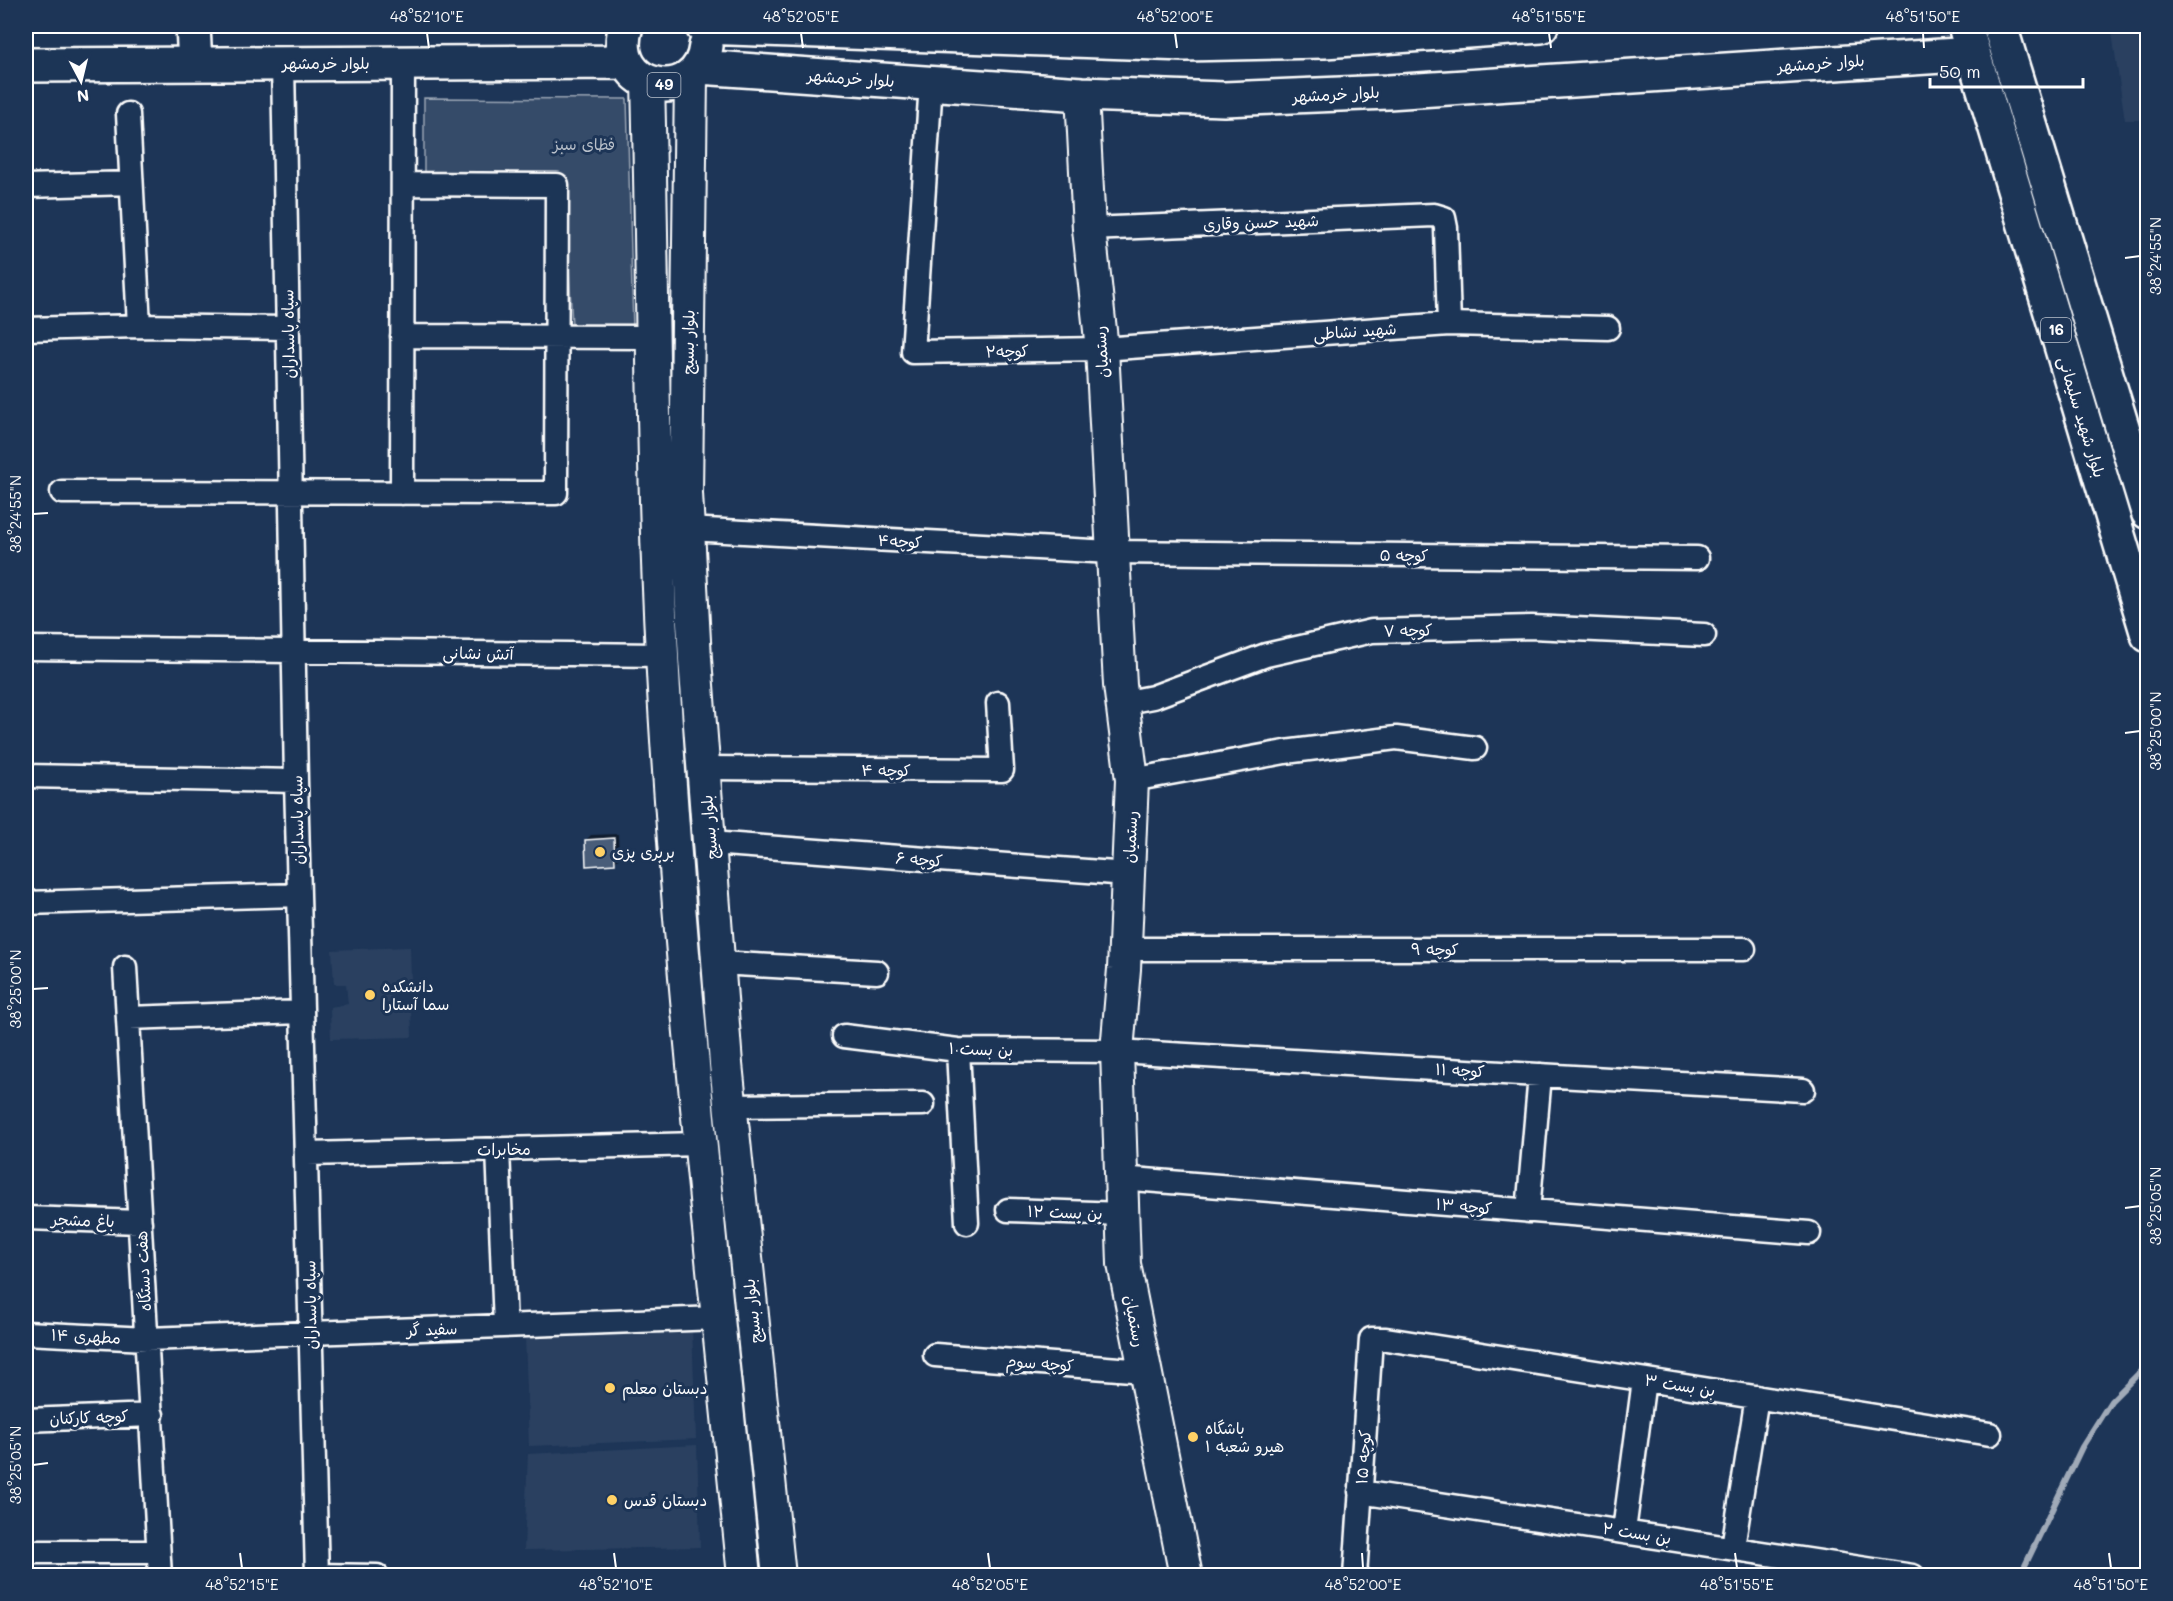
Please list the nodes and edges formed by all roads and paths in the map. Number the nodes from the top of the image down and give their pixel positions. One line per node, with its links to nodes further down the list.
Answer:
1 (193, 26): 9 (main road)
2 (626, 26): 13 (main road, 49)
3 (703, 26): 6 (main road); 12 (main road, 49)
4 (1541, 26): 6 (main road)
5 (2000, 26): 33 (main road, 16)
6 (1084, 34): 15 (main road)
7 (1969, 40): 15 (main road, بلوار خرمشهر); 38 (main road, بلوار شهید سلیمانی / 16)
8 (403, 63): 10 (main road, بلوار خرمشهر); 13 (main road, بلوار خرمشهر); 18 (street)
9 (195, 64): 10 (main road, بلوار خرمشهر); 11 (main road, بلوار خرمشهر)
10 (283, 64): 23 (street, سپاه پاسداران)
11 (26, 65)
12 (695, 71): 13 (main road, 49); 14 (main road, بلوار خرمشهر); 34 (main road, بلوار بسیج / 49)
13 (637, 72): 28 (main road, 49)
14 (931, 83): 15 (main road, بلوار خرمشهر); 29 (street, کوچه۲)
15 (1082, 94): 20 (main road, رستمیان)
16 (128, 114): 17 (street)
17 (131, 183): 19 (street); 22 (street)
18 (403, 184): 26 (street); 27 (street)
19 (26, 186)
20 (1089, 229): 21 (street, شهید حسن وقاری); 29 (main road, رستمیان)
21 (1449, 324): 24 (street, شهید نشاطی); 29 (street, شهید نشاطی)
22 (139, 326): 23 (street); 25 (street)
23 (288, 328): 31 (street, سپاه پاسداران)
24 (1608, 328)
25 (26, 329)
26 (402, 336): 27 (street); 32 (street)
27 (557, 337): 28 (street); 32 (street)
28 (651, 337): 41 (main road, 49)
29 (1102, 350): 35 (main road, رستمیان)
30 (62, 492): 31 (street)
31 (292, 493): 32 (street); 40 (street, سپاه پاسداران)
32 (402, 493)
33 (2148, 512)
34 (688, 529): 35 (street, کوچه۴); 42 (main road, بلوار بسیج / 49)
35 (1111, 552): 36 (street, کوچه ۵); 44 (main road, رستمیان)
36 (1697, 558)
37 (1704, 635): 44 (street, کوچه ۷)
38 (2148, 635)
39 (26, 648): 40 (street, آتش نشانی)
40 (295, 651): 41 (street, آتش نشانی); 49 (street, سپاه پاسداران)
41 (662, 655): 42 (main road); 68 (main road, 49)
42 (695, 659): 46 (main road, بلوار بسیج / 49)
43 (998, 703): 46 (street, کوچه ۴)
44 (1122, 703): 48 (main road, رستمیان)
45 (1475, 748): 48 (street)
46 (704, 768): 50 (main road, بلوار بسیج / 49)
47 (26, 776): 49 (street)
48 (1132, 780): 51 (main road, رستمیان)
49 (296, 782): 52 (street, سپاه پاسداران)
50 (710, 843): 51 (street, کوچه ۶); 56 (main road, بلوار بسیج / 49)
51 (1128, 874): 54 (main road, رستمیان)
52 (299, 895): 53 (street); 59 (street, سپاه پاسداران)
53 (26, 903)
54 (1125, 949): 55 (street, کوچه ۹); 63 (main road, رستمیان)
55 (1744, 949)
56 (719, 963): 58 (street); 67 (main road, بلوار بسیج / 49)
57 (126, 967): 60 (street, هفت دستگاه)
58 (877, 972)
59 (302, 1012): 60 (street); 70 (street, سپاه پاسداران)
60 (128, 1018): 76 (street, هفت دستگاه)
61 (844, 1036): 62 (street, بن بست۱۰)
62 (958, 1050): 63 (street, بن بست۱۰); 77 (street)
63 (1117, 1051): 64 (street, کوچه ۱۱); 71 (main road, رستمیان)
64 (1540, 1075): 65 (street, کوچه ۱۱); 73 (street)
65 (1803, 1090)
66 (923, 1104): 67 (street)
67 (731, 1106): 79 (main road, بلوار بسیج / 49)
68 (700, 1144): 69 (street, مخابرات); 80 (main road, 49)
69 (498, 1149): 70 (street, مخابرات); 81 (street)
70 (308, 1154): 83 (street, سپاه پاسداران)
71 (1120, 1178): 73 (street, کوچه ۱۳); 74 (main road, رستمیان)
72 (1008, 1210): 74 (street, بن بست ۱۲)
73 (1528, 1211): 78 (street, کوچه ۱۳)
74 (1122, 1214): 87 (main road, رستمیان)
75 (26, 1218): 76 (street, باغ مشجر)
76 (140, 1222): 84 (street, هفت دستگاه)
77 (967, 1223)
78 (1809, 1233)
79 (752, 1317): 80 (main road); 102 (main road, بلوار بسیج / 49)
80 (718, 1318): 81 (street, سفید گر); 101 (main road, 49)
81 (505, 1326): 83 (street, سفید گر)
82 (26, 1333): 84 (street, مطهری ۱۴)
83 (311, 1333): 84 (street, سفید گر); 99 (street, سپاه پاسداران)
84 (147, 1339): 90 (street, هفت دستگاه)
85 (1371, 1340): 88 (street, بن بست ۳); 93 (street, کوچه ۱۵)
86 (935, 1355): 87 (street, کوچه سوم)
87 (1145, 1371): 103 (main road, رستمیان)
88 (1644, 1380): 89 (street, بن بست ۳); 94 (street)
89 (1757, 1397): 92 (street, بن بست ۳); 95 (street)
90 (152, 1414): 91 (street, کوچه کارکنان); 97 (street, هفت دستگاه)
91 (26, 1420)
92 (1990, 1434)
93 (1360, 1492): 94 (street, بن بست ۲); 104 (street, کوچه ۱۵)
94 (1624, 1531): 95 (street, بن بست ۲)
95 (1733, 1547): 105 (street, بن بست ۲)
96 (26, 1552): 97 (street)
97 (159, 1552): 98 (street, هفت دستگاه)
98 (160, 1575)
99 (317, 1575): 100 (street)
100 (377, 1575)
101 (744, 1575)
102 (778, 1575)
103 (1186, 1575)
104 (1355, 1575)
105 (1913, 1575)

